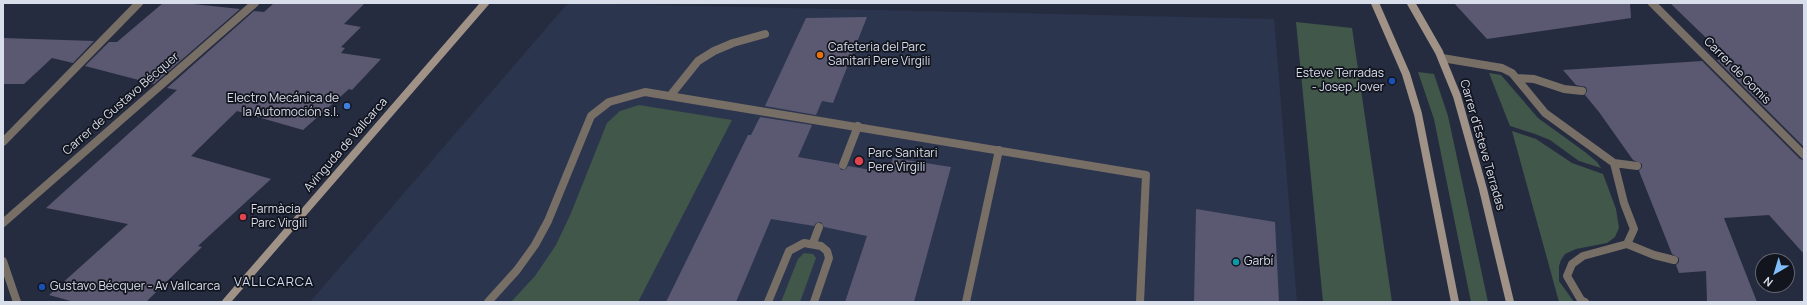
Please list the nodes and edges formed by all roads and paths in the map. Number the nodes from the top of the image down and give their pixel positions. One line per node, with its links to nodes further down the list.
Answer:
1 (139, 3): 13 (street)
2 (255, 3): 19 (street, Carrer de Gustavo Bécquer)
3 (485, 3): 26 (street, Avinguda de Vallcarca)
4 (1375, 3): 32 (street)
5 (1411, 3): 8 (street, Carrer d'Esteve Terradas)
6 (1652, 3): 15 (street, Carrer de Gomis)
7 (765, 34): 11 (street)
8 (1442, 58): 9 (street); 33 (street, Carrer d'Esteve Terradas)
9 (1517, 78): 10 (street); 16 (street)
10 (1582, 91)
11 (670, 96): 12 (street); 27 (street)
12 (858, 126): 14 (street); 17 (street)
13 (3, 142)
14 (999, 150): 30 (street); 31 (street)
15 (1804, 155)
16 (1614, 163): 18 (street); 22 (street)
17 (843, 165)
18 (1637, 166)
19 (3, 223)
20 (820, 226): 21 (street)
21 (813, 243): 28 (street); 29 (street)
22 (1627, 244): 23 (street); 34 (street)
23 (1674, 260)
24 (3, 261): 25 (street)
25 (17, 302)
26 (226, 302)
27 (488, 302)
28 (768, 302)
29 (814, 302)
30 (966, 302)
31 (1140, 302)
32 (1455, 302)
33 (1510, 302)
34 (1584, 302)

